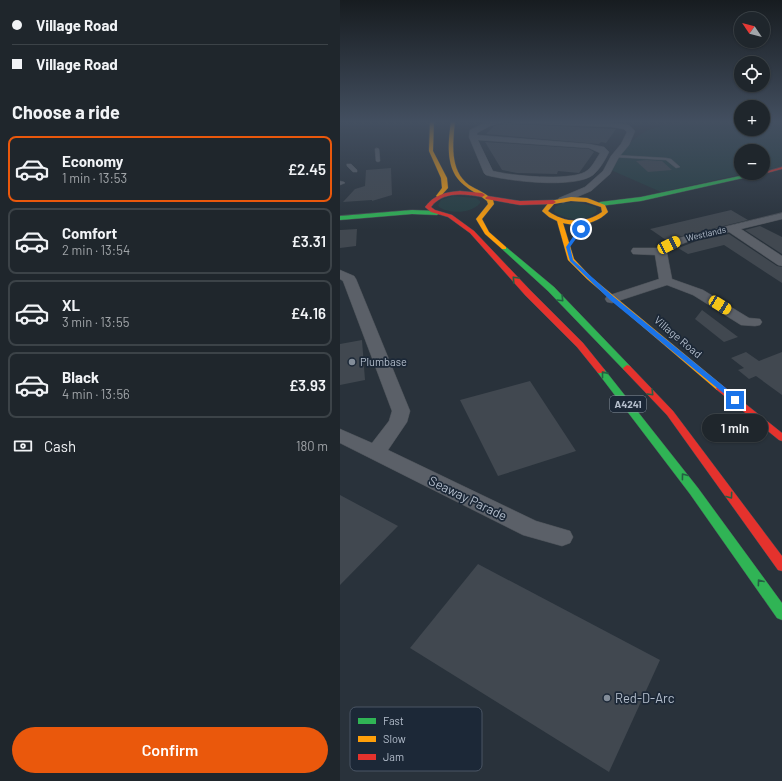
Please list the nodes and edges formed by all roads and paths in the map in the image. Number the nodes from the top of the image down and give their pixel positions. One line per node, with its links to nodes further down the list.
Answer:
1 (378, 157): 8 (lane)
2 (434, 157): 16 (main road)
3 (453, 157): 17 (main road)
4 (482, 157): 5 (street)
5 (602, 157)
6 (615, 157): 15 (street)
7 (632, 157): 10 (lane)
8 (378, 161)
9 (349, 165): 12 (lane)
10 (678, 166)
11 (782, 168): 13 (main road)
12 (355, 171)
13 (770, 171)
14 (734, 179): 22 (main road)
15 (588, 189): 18 (street); 19 (street)
16 (439, 196): 17 (main road); 20 (main road)
17 (485, 196): 21 (main road); 23 (main road, A4241)
18 (563, 200): 19 (main road); 21 (main road)
19 (587, 200): 22 (main road)
20 (429, 202): 24 (main road); 25 (main road)
21 (553, 202): 26 (main road)
22 (603, 208): 30 (main road)
23 (483, 211): 26 (main road); 44 (main road, A4241, one-way to 44)
24 (340, 213)
25 (437, 213): 28 (main road); 45 (main road, A4241, one-way to 25)
26 (547, 214): 29 (main road)
27 (782, 216): 31 (street, Westlands)
28 (340, 218)
29 (560, 221): 30 (main road); 32 (main road, Village Road)
30 (581, 228): 32 (main road)
31 (731, 228): 34 (street, Westlands); 35 (street, Westlands)
32 (568, 247): 38 (main road, Village Road)
33 (637, 251): 34 (street)
34 (661, 252): 37 (street)
35 (782, 262)
36 (340, 274): 42 (street)
37 (666, 281): 38 (street); 39 (street)
38 (612, 299): 41 (main road, Village Road)
39 (755, 322)
40 (340, 435): 42 (street, Seaway Parade)
41 (782, 438)
42 (376, 452): 43 (street, Seaway Parade)
43 (562, 537)
44 (782, 566)
45 (782, 614)

